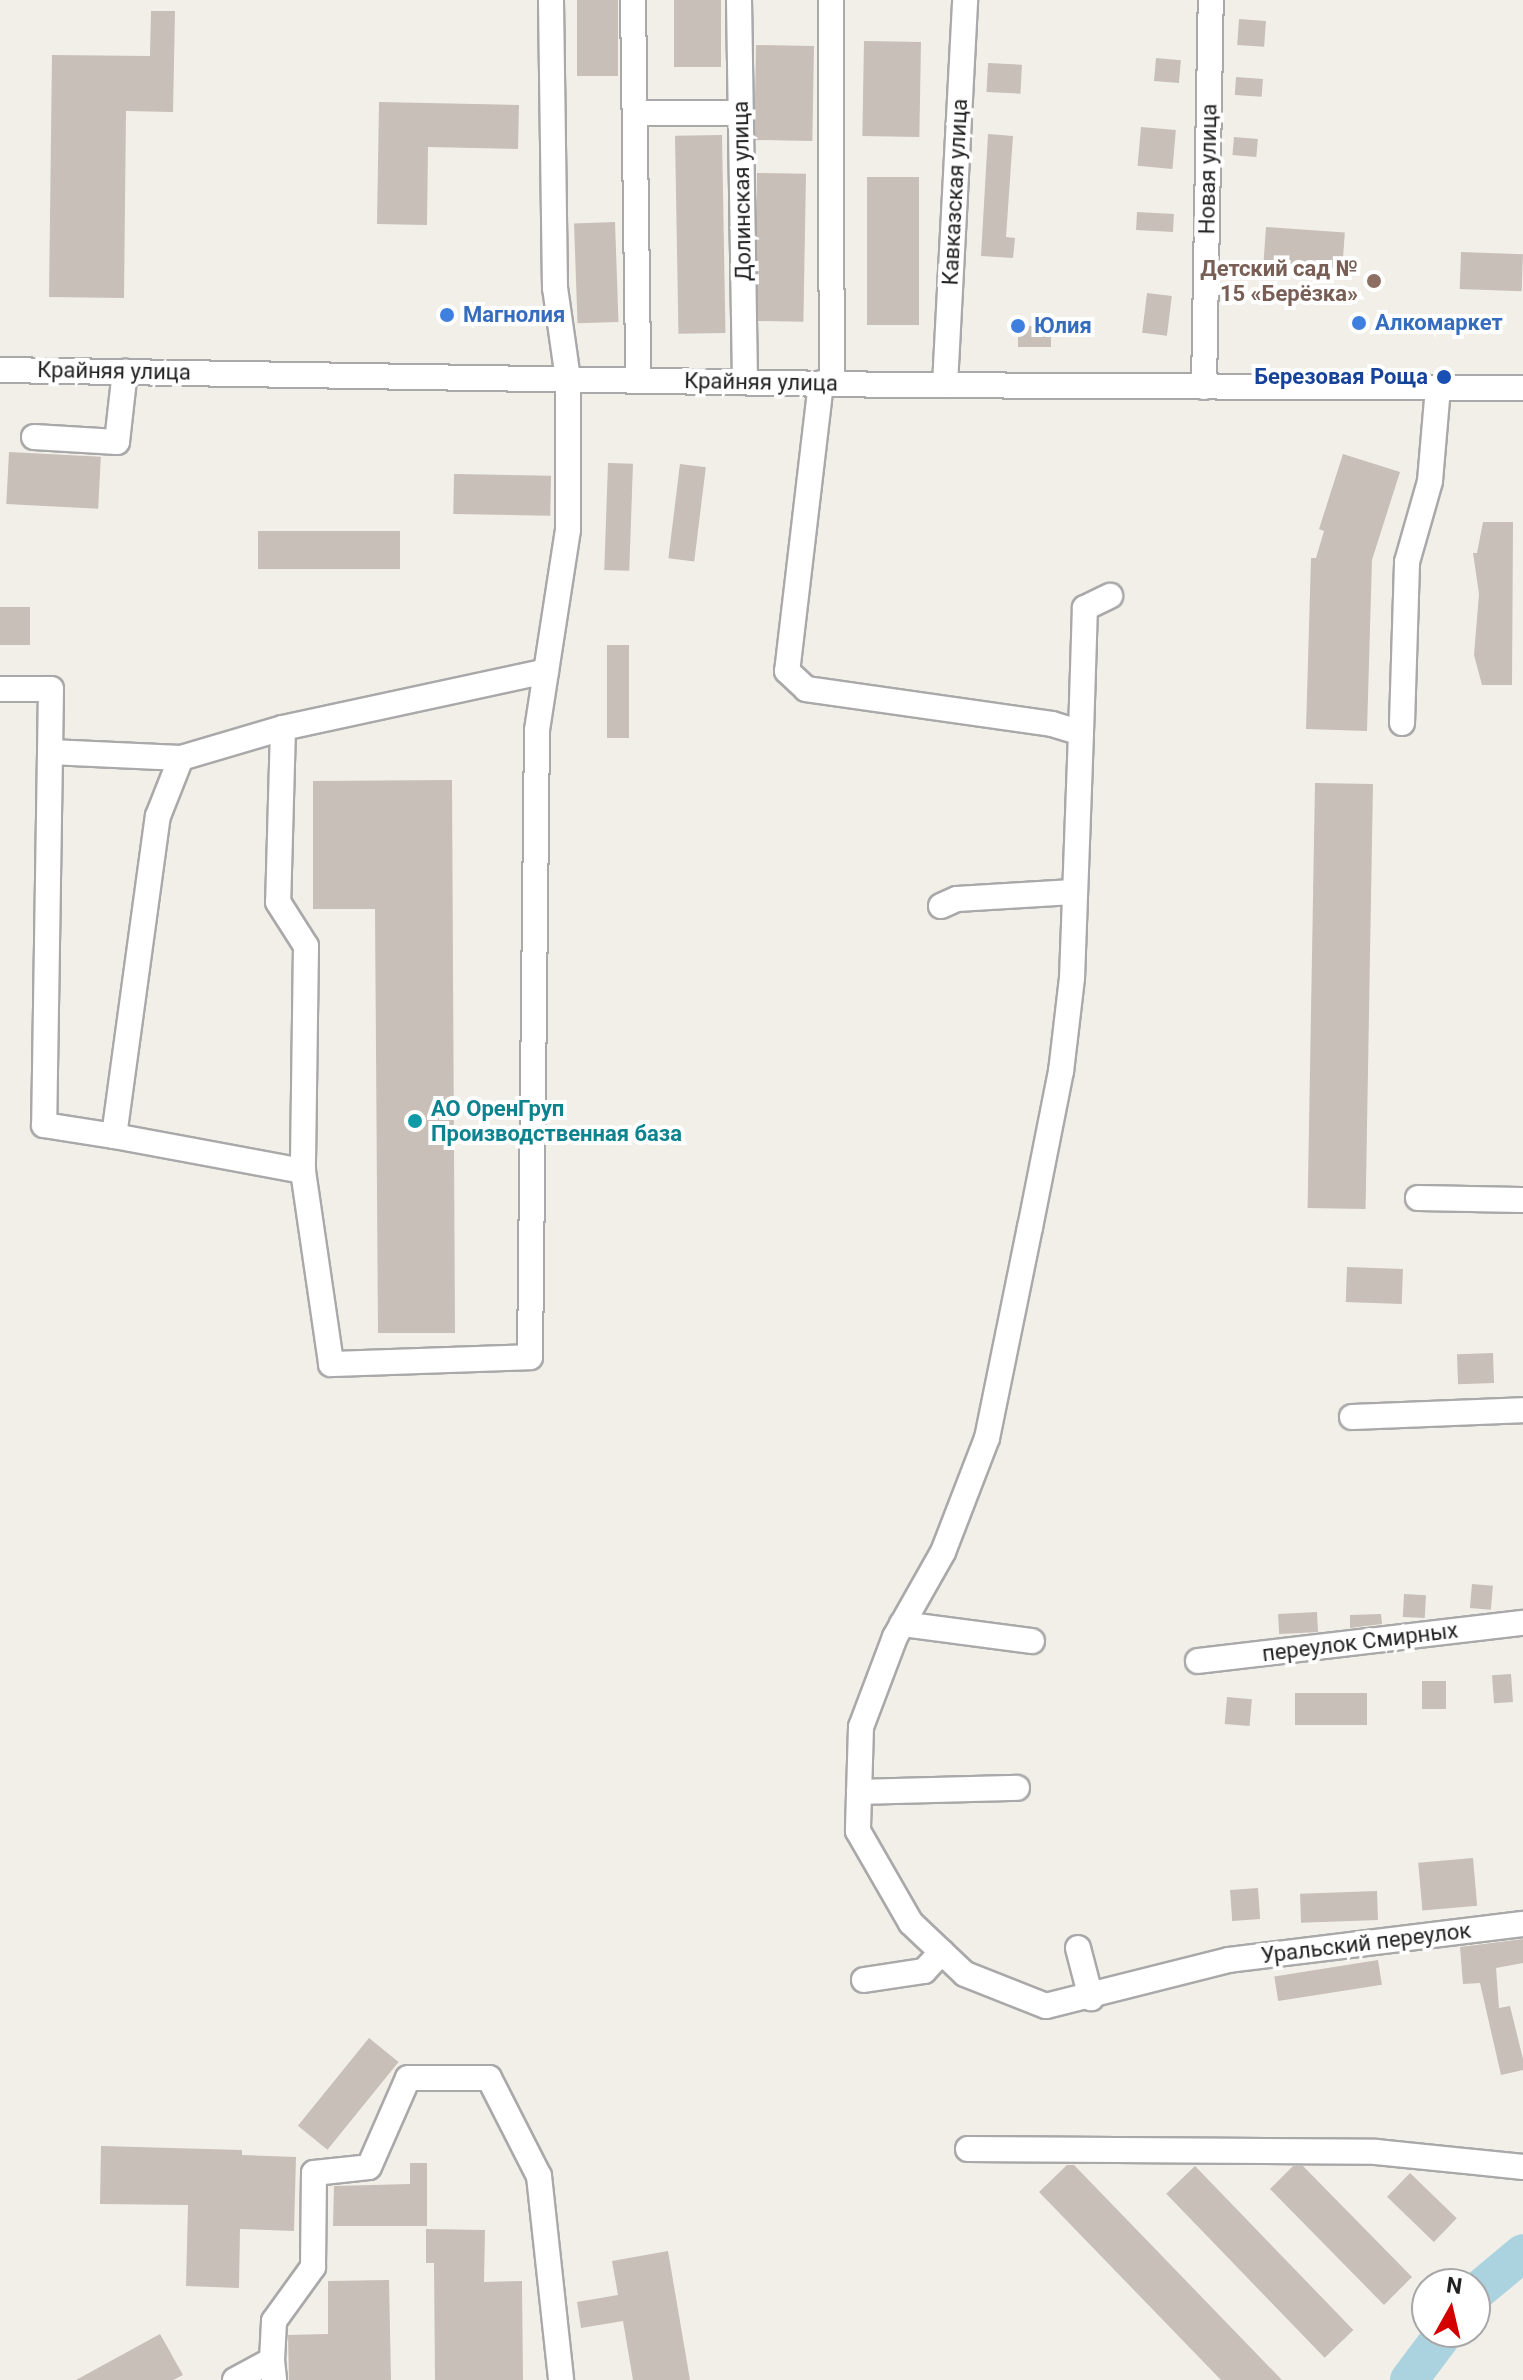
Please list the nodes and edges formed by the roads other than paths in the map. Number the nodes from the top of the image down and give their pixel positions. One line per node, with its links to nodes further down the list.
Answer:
1 (551, 0): 11 (street)
2 (633, 0): 7 (street)
3 (739, 0): 8 (street, Долинская улица)
4 (831, 0): 14 (street)
5 (965, 0): 15 (street, Кавказская улица)
6 (1211, 0): 16 (street, Новая улица)
7 (635, 113): 8 (street); 12 (street)
8 (741, 113): 13 (street, Долинская улица)
9 (0, 370): 10 (street, Крайняя улица)
10 (125, 371): 11 (street, Крайняя улица); 19 (street)
11 (568, 379): 12 (street, Крайняя улица); 21 (street)
12 (638, 380): 13 (street, Крайняя улица)
13 (745, 382): 14 (street, Крайняя улица)
14 (826, 383): 15 (street, Крайняя улица); 25 (street)
15 (945, 385): 16 (street, Крайняя улица)
16 (1204, 387): 17 (street, Крайняя улица)
17 (1438, 388): 18 (street, Крайняя улица); 23 (street)
18 (1523, 388)
19 (34, 437)
20 (1110, 596): 25 (street, Уральский переулок)
21 (546, 671): 24 (street); 31 (street)
22 (0, 689): 26 (street)
23 (1402, 723)
24 (283, 728): 27 (street); 31 (street)
25 (1081, 733): 28 (street, Уральский переулок)
26 (50, 752): 27 (street); 30 (street)
27 (181, 758): 30 (street)
28 (1073, 892): 29 (street); 37 (street, Уральский переулок)
29 (941, 906)
30 (114, 1136): 31 (street)
31 (303, 1171)
32 (1418, 1198): 33 (street)
33 (1523, 1200)
34 (1523, 1410): 35 (street)
35 (1352, 1417)
36 (1523, 1623): 39 (street, переулок Смирных)
37 (902, 1624): 38 (street); 41 (street, Уральский переулок)
38 (1032, 1641)
39 (1198, 1661)
40 (1017, 1788): 41 (street)
41 (859, 1792): 44 (street, Уральский переулок)
42 (1523, 1924): 46 (street, Уральский переулок)
43 (1078, 1948): 46 (street)
44 (942, 1952): 45 (street); 46 (street, Уральский переулок)
45 (864, 1980)
46 (1091, 1998)
47 (968, 2149): 48 (street)
48 (1523, 2167)
49 (273, 2370): 50 (street); 51 (street)
50 (235, 2380)
51 (561, 2380)

